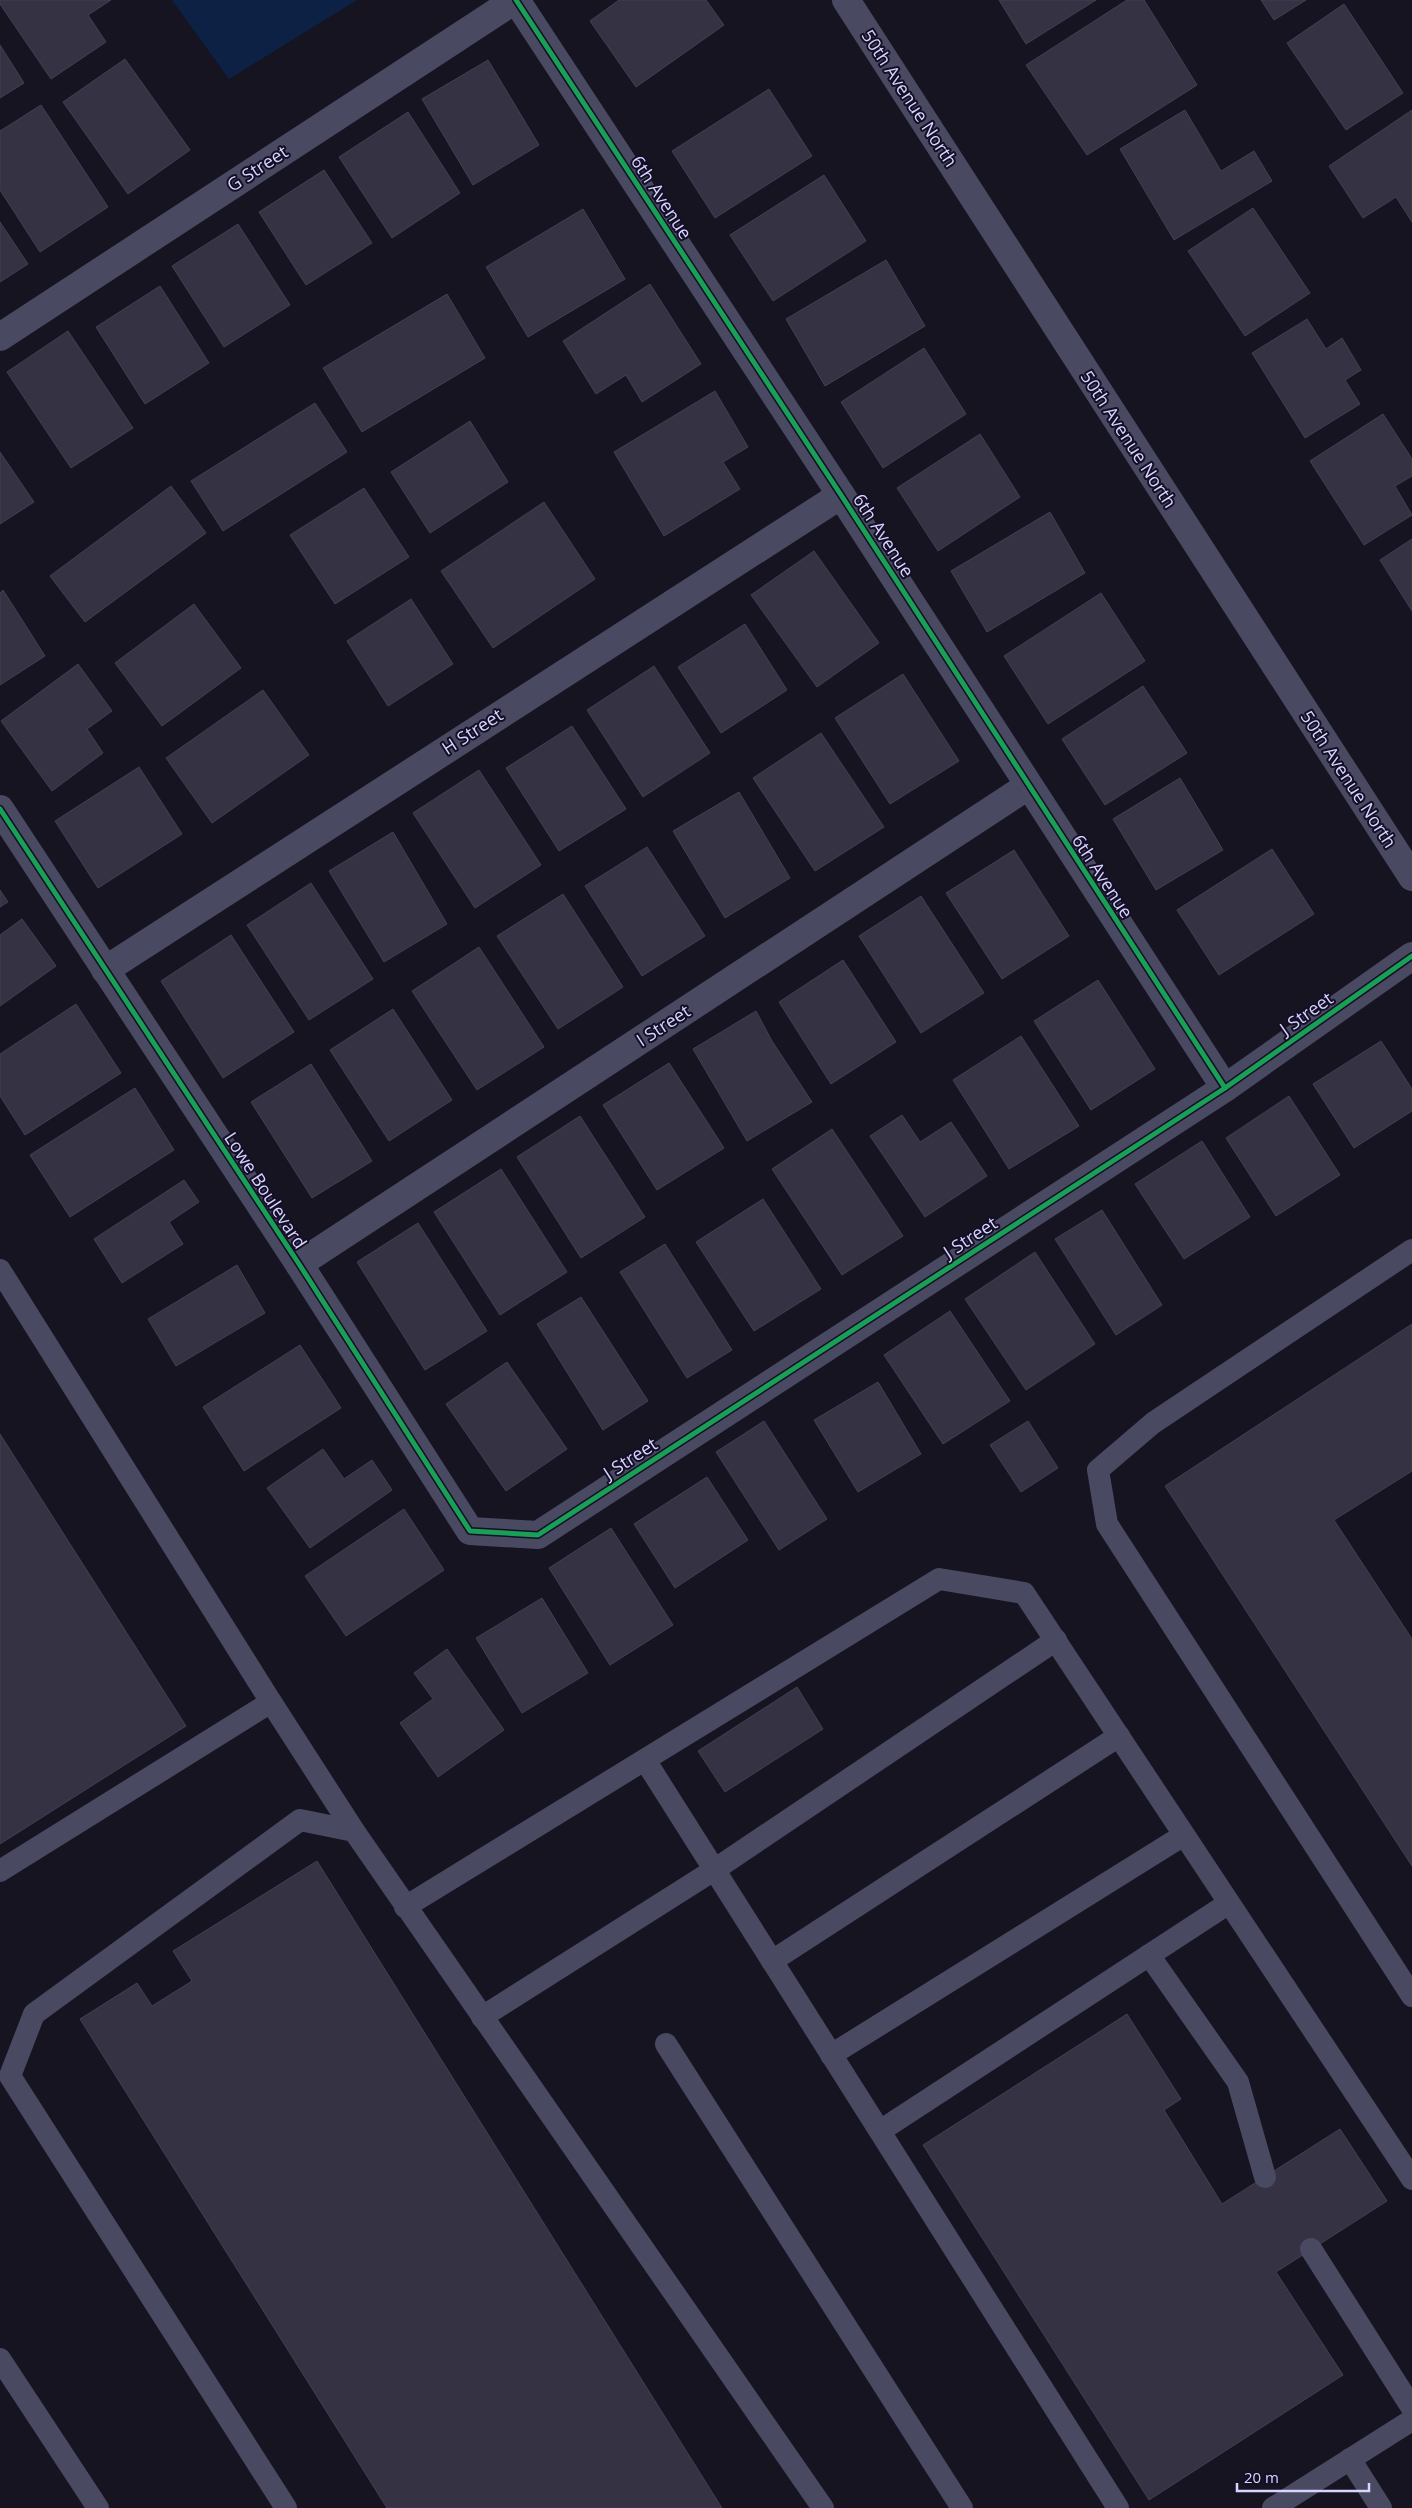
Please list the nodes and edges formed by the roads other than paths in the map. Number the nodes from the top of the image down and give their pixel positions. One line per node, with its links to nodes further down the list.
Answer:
1 (515, 0): 3 (street, G Street); 4 (street, 6th Avenue)
2 (846, 0): 7 (street, 50th Avenue North)
3 (0, 337)
4 (842, 495): 5 (street, 6th Avenue); 9 (street, H Street)
5 (1028, 786): 10 (street, 6th Avenue); 12 (street, I Street)
6 (0, 809): 9 (street, Lowe Boulevard)
7 (1412, 877)
8 (1412, 956): 10 (street, J Street)
9 (105, 970): 12 (street, Lowe Boulevard)
10 (1225, 1088): 14 (street, J Street)
11 (1412, 1250): 27 (lane)
12 (299, 1264): 14 (street, Lowe Boulevard)
13 (0, 1270): 16 (lane)
14 (538, 1534)
15 (1056, 1640): 17 (lane); 18 (lane); 21 (lane)
16 (271, 1702): 19 (lane); 22 (lane)
17 (1119, 1736): 20 (lane); 26 (lane)
18 (645, 1760): 21 (lane); 24 (lane)
19 (354, 1830): 24 (lane); 31 (lane)
20 (1184, 1836): 23 (lane); 30 (lane)
21 (714, 1870): 26 (lane); 28 (lane)
22 (0, 1871)
23 (1229, 1903): 25 (lane); 34 (lane)
24 (405, 1907): 28 (lane)
25 (1149, 1955): 32 (lane); 33 (lane)
26 (772, 1961): 30 (lane)
27 (1412, 1996)
28 (482, 2017): 42 (lane)
29 (666, 2044): 43 (lane)
30 (831, 2056): 32 (lane)
31 (5, 2079): 41 (lane)
32 (880, 2131): 44 (lane)
33 (1265, 2177)
34 (1412, 2180)
35 (1312, 2249): 37 (lane)
36 (0, 2358): 40 (lane)
37 (1412, 2408)
38 (1412, 2420): 39 (lane)
39 (1350, 2459): 45 (lane); 46 (lane)
40 (98, 2508)
41 (286, 2508)
42 (823, 2508)
43 (962, 2508)
44 (1118, 2508)
45 (1273, 2508)
46 (1381, 2508)

